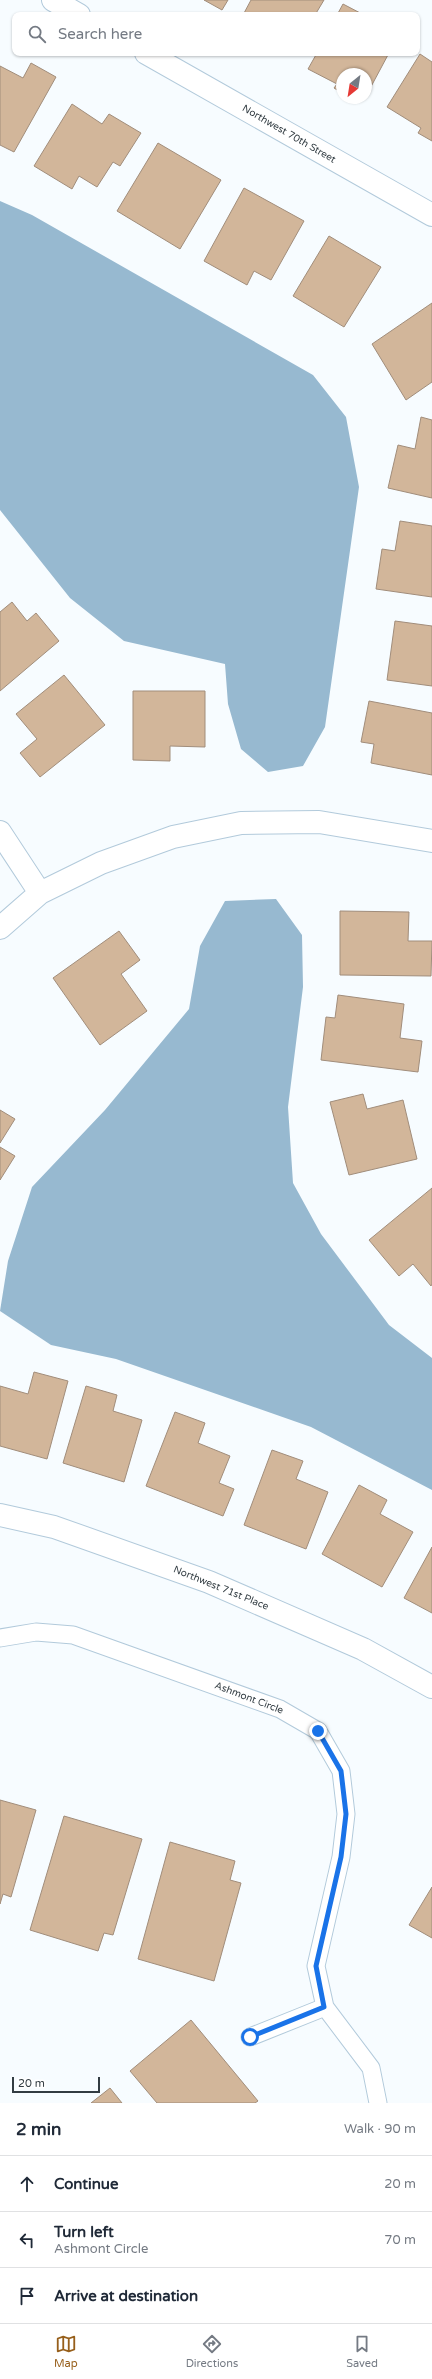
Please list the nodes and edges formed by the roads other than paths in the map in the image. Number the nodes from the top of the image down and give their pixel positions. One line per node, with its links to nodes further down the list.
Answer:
1 (53, 0): 2 (street)
2 (74, 12)
3 (151, 56): 4 (street, Northwest 70th Street)
4 (432, 215)
5 (0, 832): 7 (street)
6 (432, 841): 7 (street)
7 (40, 893): 8 (street)
8 (0, 928)
9 (0, 1515): 11 (street, Northwest 71st Place)
10 (0, 1638): 12 (lane, Ashmont Circle)
11 (432, 1687)
12 (324, 2007): 13 (lane); 14 (lane, Ashmont Circle)
13 (250, 2037)
14 (378, 2103)

